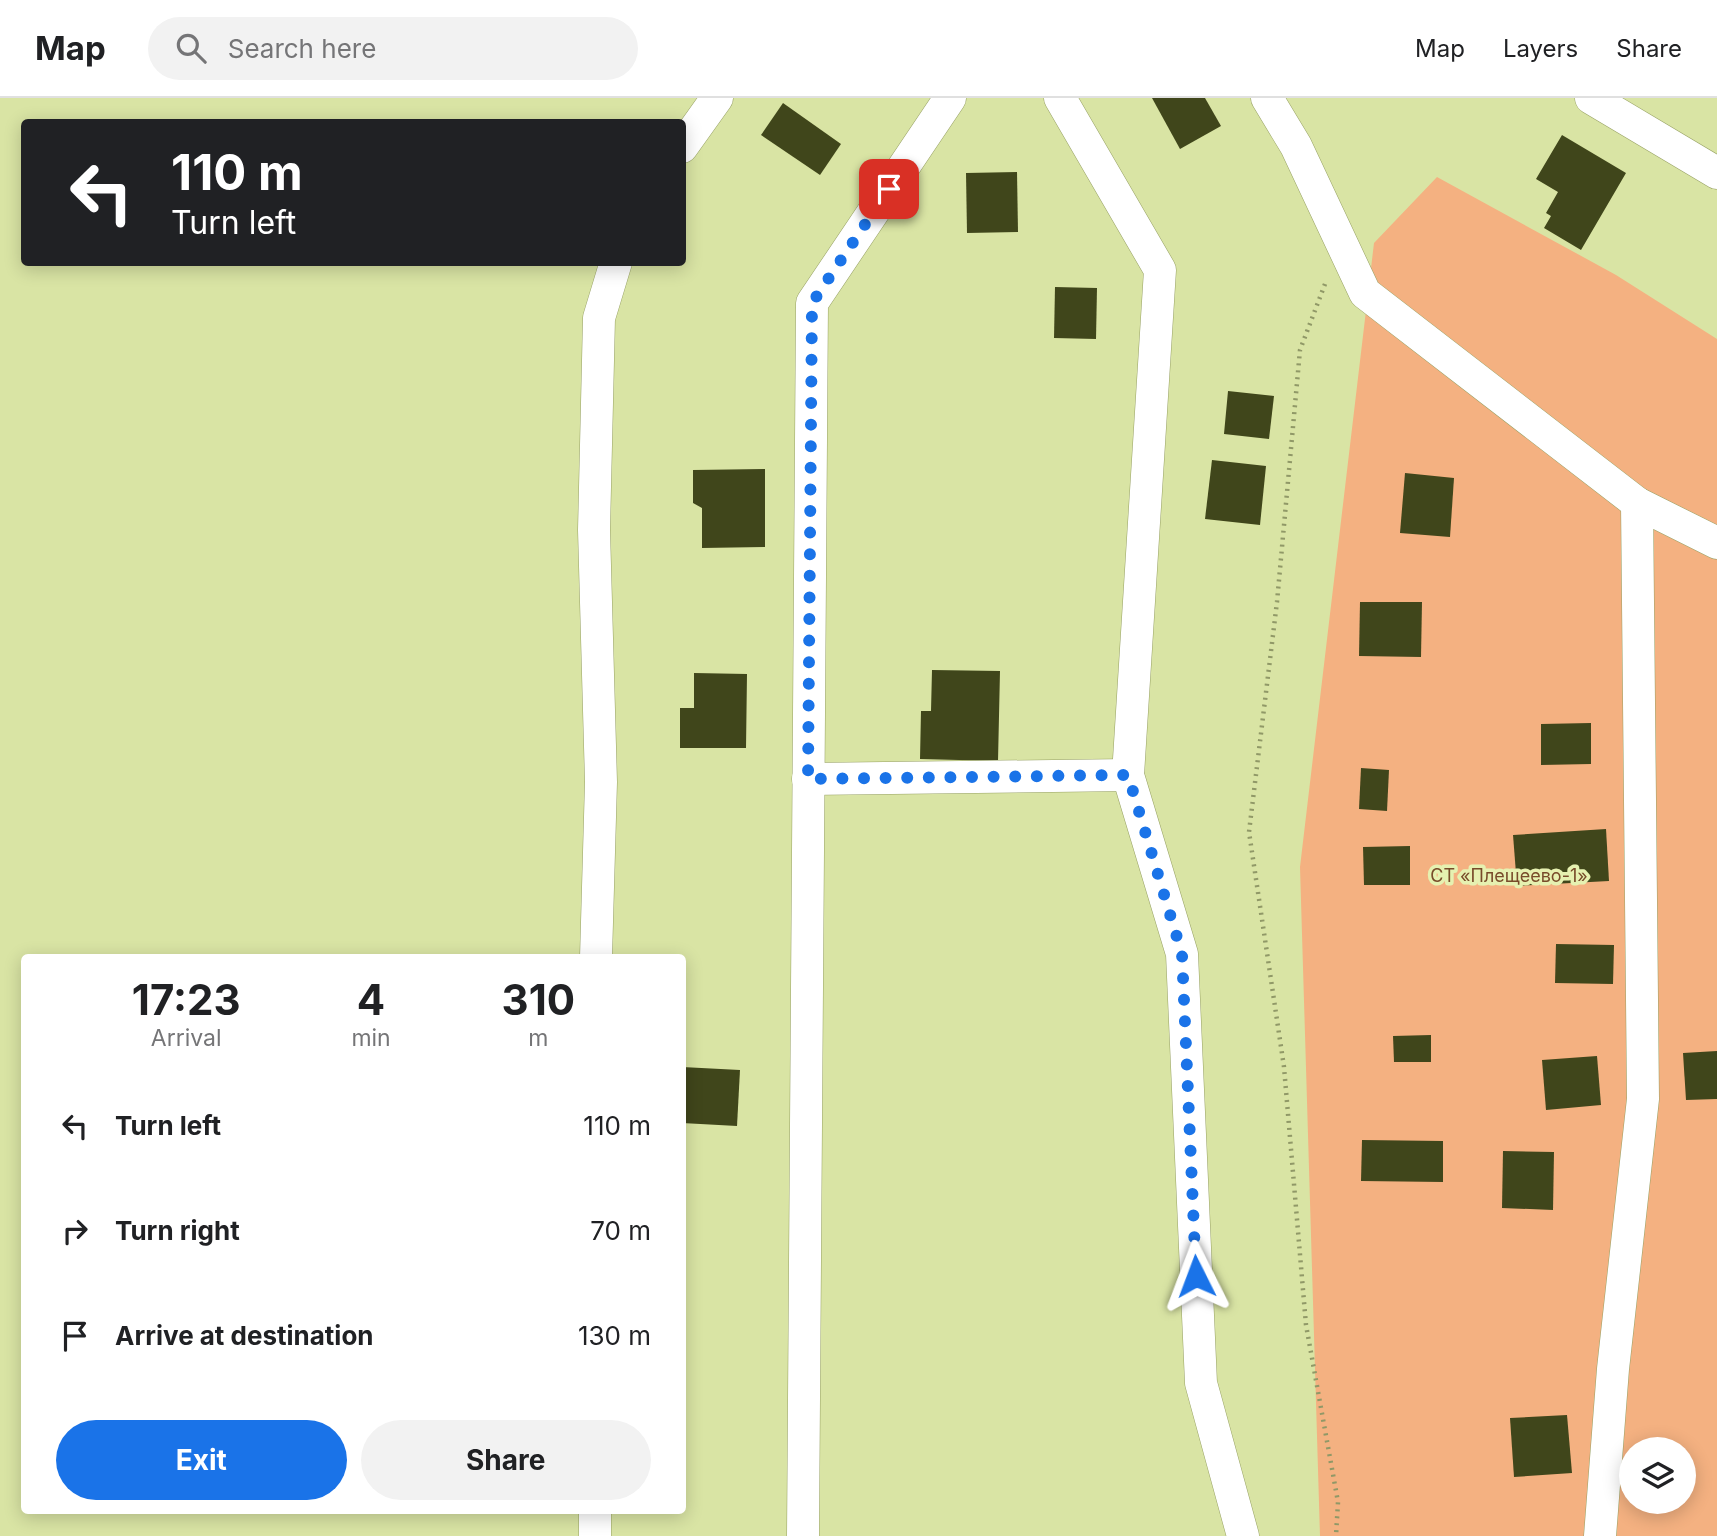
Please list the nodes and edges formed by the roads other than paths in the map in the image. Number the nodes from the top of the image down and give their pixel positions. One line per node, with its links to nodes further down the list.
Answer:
1 (717, 98): 6 (street)
2 (950, 98): 12 (street)
3 (1060, 98): 11 (street)
4 (1267, 98): 9 (street)
5 (1591, 98): 7 (street)
6 (686, 141)
7 (1717, 173)
8 (615, 266): 13 (street)
9 (1637, 503): 10 (street); 18 (street)
10 (1717, 543)
11 (1128, 775): 12 (street); 17 (street)
12 (808, 779): 16 (street)
13 (596, 954)
14 (595, 1514): 15 (street)
15 (595, 1536)
16 (803, 1536)
17 (1243, 1536)
18 (1600, 1536)

